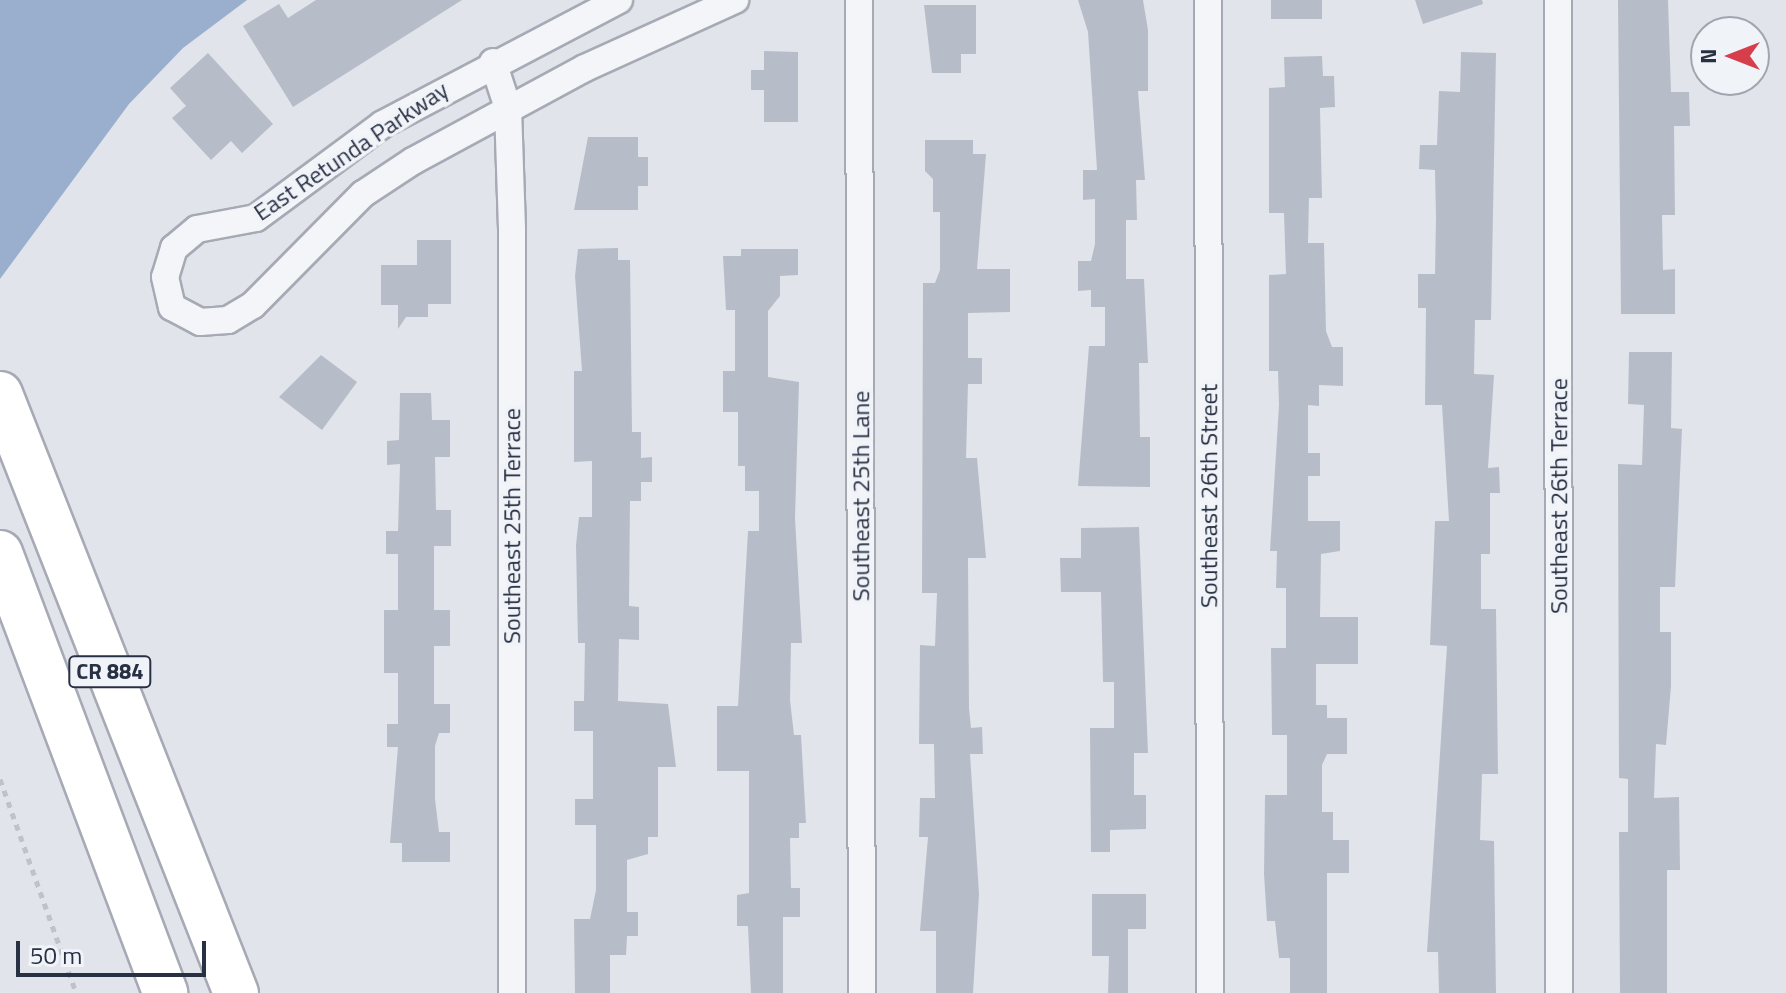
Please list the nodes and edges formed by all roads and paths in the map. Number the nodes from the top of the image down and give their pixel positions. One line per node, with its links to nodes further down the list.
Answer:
1 (619, 0): 6 (street, East Retunda Parkway)
2 (735, 0): 7 (street, East Retunda Parkway)
3 (859, 0): 15 (street, Southeast 25th Lane)
4 (1208, 0): 16 (street, Southeast 26th Street)
5 (1558, 0): 17 (street, Southeast 26th Terrace)
6 (493, 62): 7 (street, Southeast 25th Terrace); 7 (street, East Retunda Parkway)
7 (508, 108): 14 (street, Southeast 25th Terrace)
8 (0, 394): 13 (highway, CR 884)
9 (0, 553): 12 (highway, CR 884)
10 (0, 779): 11 (path)
11 (76, 993)
12 (165, 993)
13 (236, 993)
14 (512, 993)
15 (862, 993)
16 (1210, 993)
17 (1559, 993)

